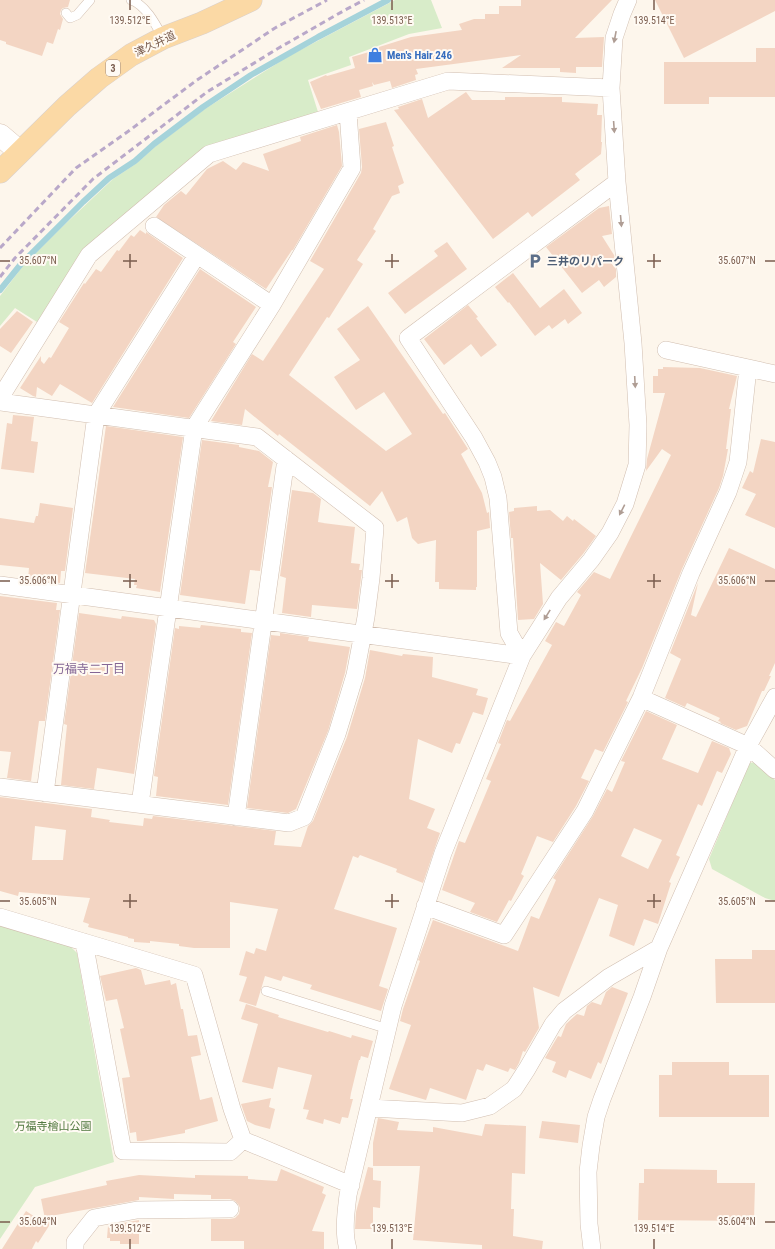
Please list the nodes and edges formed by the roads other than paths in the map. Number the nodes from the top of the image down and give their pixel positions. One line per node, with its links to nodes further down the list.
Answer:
1 (90, 0): 5 (lane)
2 (130, 0): 6 (lane)
3 (251, 0): 6 (main road, 津久井道 / 3)
4 (628, 0): 7 (street, one-way to 7)
5 (66, 13)
6 (164, 38): 10 (main road, 津久井道 / 3)
7 (611, 88): 8 (street); 12 (street, one-way to 12)
8 (348, 112): 15 (street); 19 (street)
9 (0, 135): 10 (street)
10 (20, 152): 11 (main road, 津久井道 / 3)
11 (0, 172)
12 (617, 182): 29 (street, one-way to 29); 29 (street)
13 (154, 226): 14 (street)
14 (197, 255): 15 (street); 21 (street)
15 (272, 305): 22 (street)
16 (666, 350): 17 (street)
17 (748, 368): 18 (street); 31 (street)
18 (775, 374)
19 (0, 398)
20 (0, 402): 21 (street)
21 (96, 415): 22 (street); 25 (street)
22 (194, 428): 23 (street); 26 (street)
23 (286, 460): 27 (street); 28 (street)
24 (0, 585): 25 (street)
25 (71, 595): 26 (street); 35 (street)
26 (168, 608): 27 (street); 36 (street)
27 (264, 621): 28 (street); 37 (street)
28 (364, 634): 29 (street); 37 (street)
29 (522, 656): 38 (street)
30 (775, 697): 32 (street)
31 (641, 698): 32 (street); 38 (street)
32 (748, 746): 33 (street); 41 (street)
33 (775, 770)
34 (0, 787): 35 (street)
35 (45, 793): 36 (street)
36 (140, 804): 37 (street)
37 (236, 817)
38 (425, 906): 43 (street)
39 (0, 917): 40 (street)
40 (84, 942): 45 (street); 45 (street)
41 (659, 948): 44 (street); 50 (street)
42 (266, 991): 43 (lane)
43 (388, 1029): 44 (street)
44 (370, 1108): 46 (street)
45 (243, 1140): 46 (street)
46 (351, 1185): 49 (street)
47 (230, 1209): 48 (street)
48 (75, 1249)
49 (348, 1249)
50 (592, 1249)

